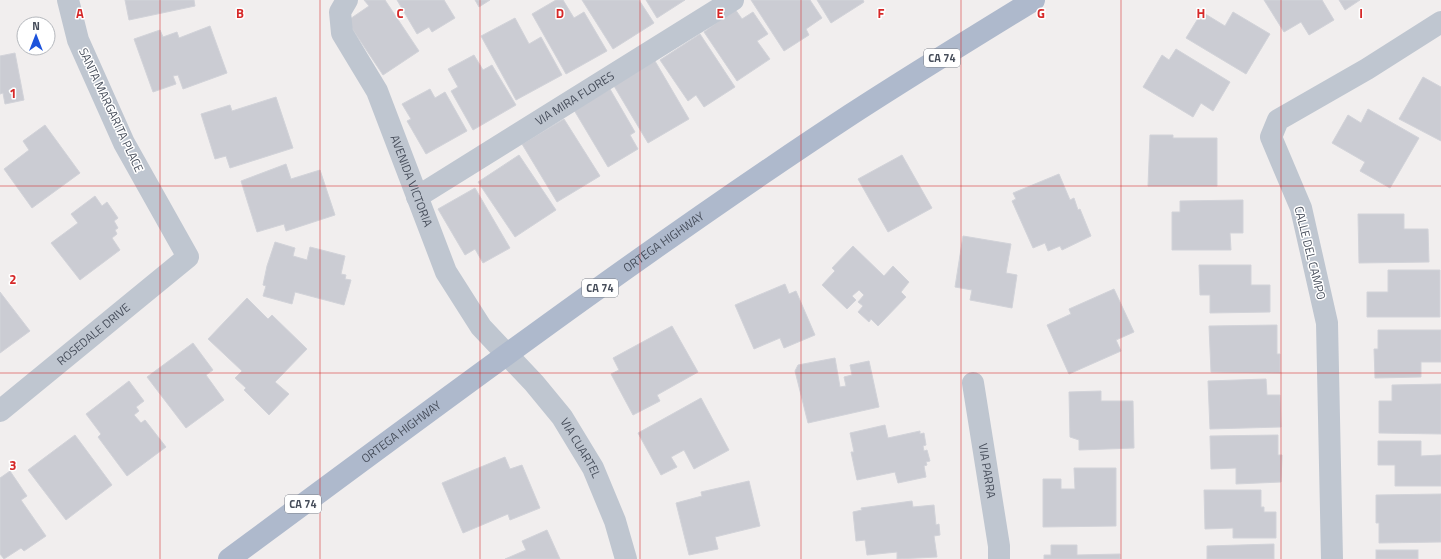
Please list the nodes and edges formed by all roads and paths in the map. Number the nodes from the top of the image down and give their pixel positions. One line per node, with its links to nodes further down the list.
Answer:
1 (68, 0): 7 (street, SANTA MARGARITA PLACE)
2 (347, 0): 6 (street, AVENIDA VICTORIA)
3 (733, 0): 6 (street, VIA MIRA FLORES)
4 (1034, 0): 8 (main road, ORTEGA HIGHWAY / CA 74)
5 (1441, 22): 14 (street, CALLE DEL CAMPO)
6 (417, 197): 8 (street, AVENIDA VICTORIA)
7 (188, 257): 10 (street, ROSEDALE DRIVE)
8 (506, 354): 11 (main road, ORTEGA HIGHWAY / CA 74); 12 (street, VIA CUARTEL)
9 (973, 383): 13 (street, VIA PARRA)
10 (0, 411)
11 (229, 559)
12 (626, 559)
13 (999, 559)
14 (1332, 559)

